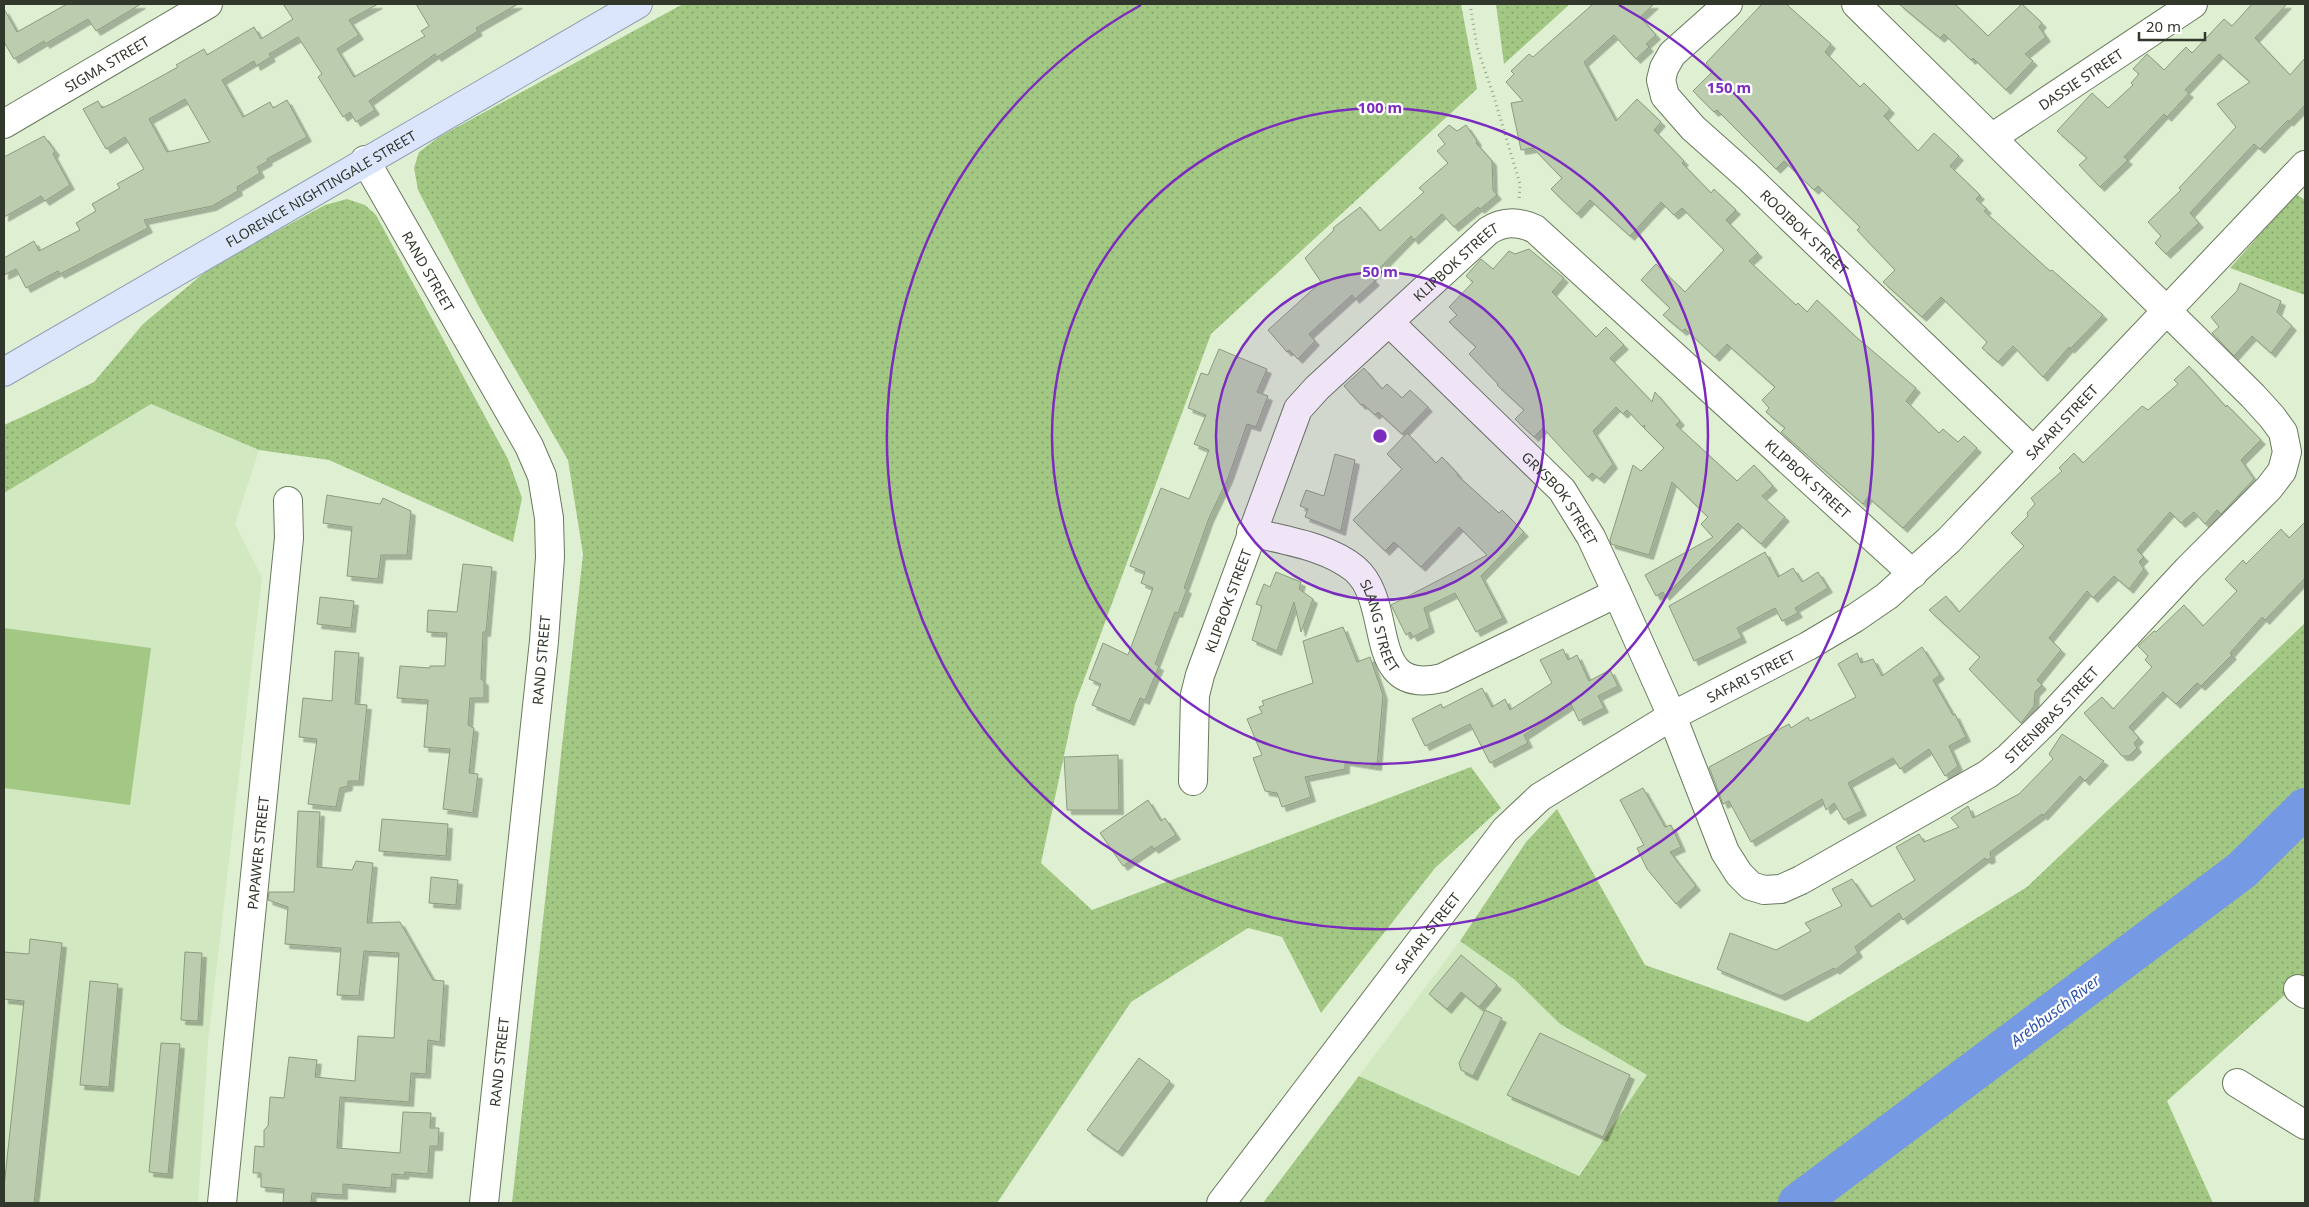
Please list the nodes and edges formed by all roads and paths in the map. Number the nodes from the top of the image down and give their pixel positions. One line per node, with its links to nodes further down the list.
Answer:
1 (208, 4): 7 (street, SIGMA STREET)
2 (638, 4): 9 (main road, FLORENCE NIGHTINGALE STREET)
3 (1470, 4): 11 (path)
4 (1728, 4): 15 (street, ROOIBOK STREET)
5 (1856, 4): 8 (street)
6 (2193, 4): 8 (street, DASSIE STREET)
7 (4, 124)
8 (1993, 137): 12 (street)
9 (366, 160): 14 (main road, FLORENCE NIGHTINGALE STREET); 25 (street, RAND STREET)
10 (2305, 165): 12 (street, SAFARI STREET)
11 (1518, 223): 13 (street, KLIPBOK STREET); 18 (street, KLIPBOK STREET)
12 (2166, 310): 15 (street, SAFARI STREET); 20 (street, STEENBRAS STREET)
13 (1390, 323): 17 (street, KLIPBOK STREET); 19 (street, GRYSBOK STREET)
14 (4, 372)
15 (2032, 450): 18 (street, SAFARI STREET)
16 (288, 501): 24 (street, PAPAWER STREET)
17 (1251, 532): 19 (street, SLANG STREET); 21 (street, KLIPBOK STREET)
18 (1913, 574): 20 (street, SAFARI STREET)
19 (1617, 593): 20 (street, GRYSBOK STREET)
20 (1672, 716): 26 (street, SAFARI STREET)
21 (1192, 782)
22 (2238, 1083): 23 (street)
23 (2305, 1125)
24 (222, 1203)
25 (484, 1203)
26 (1221, 1203)

